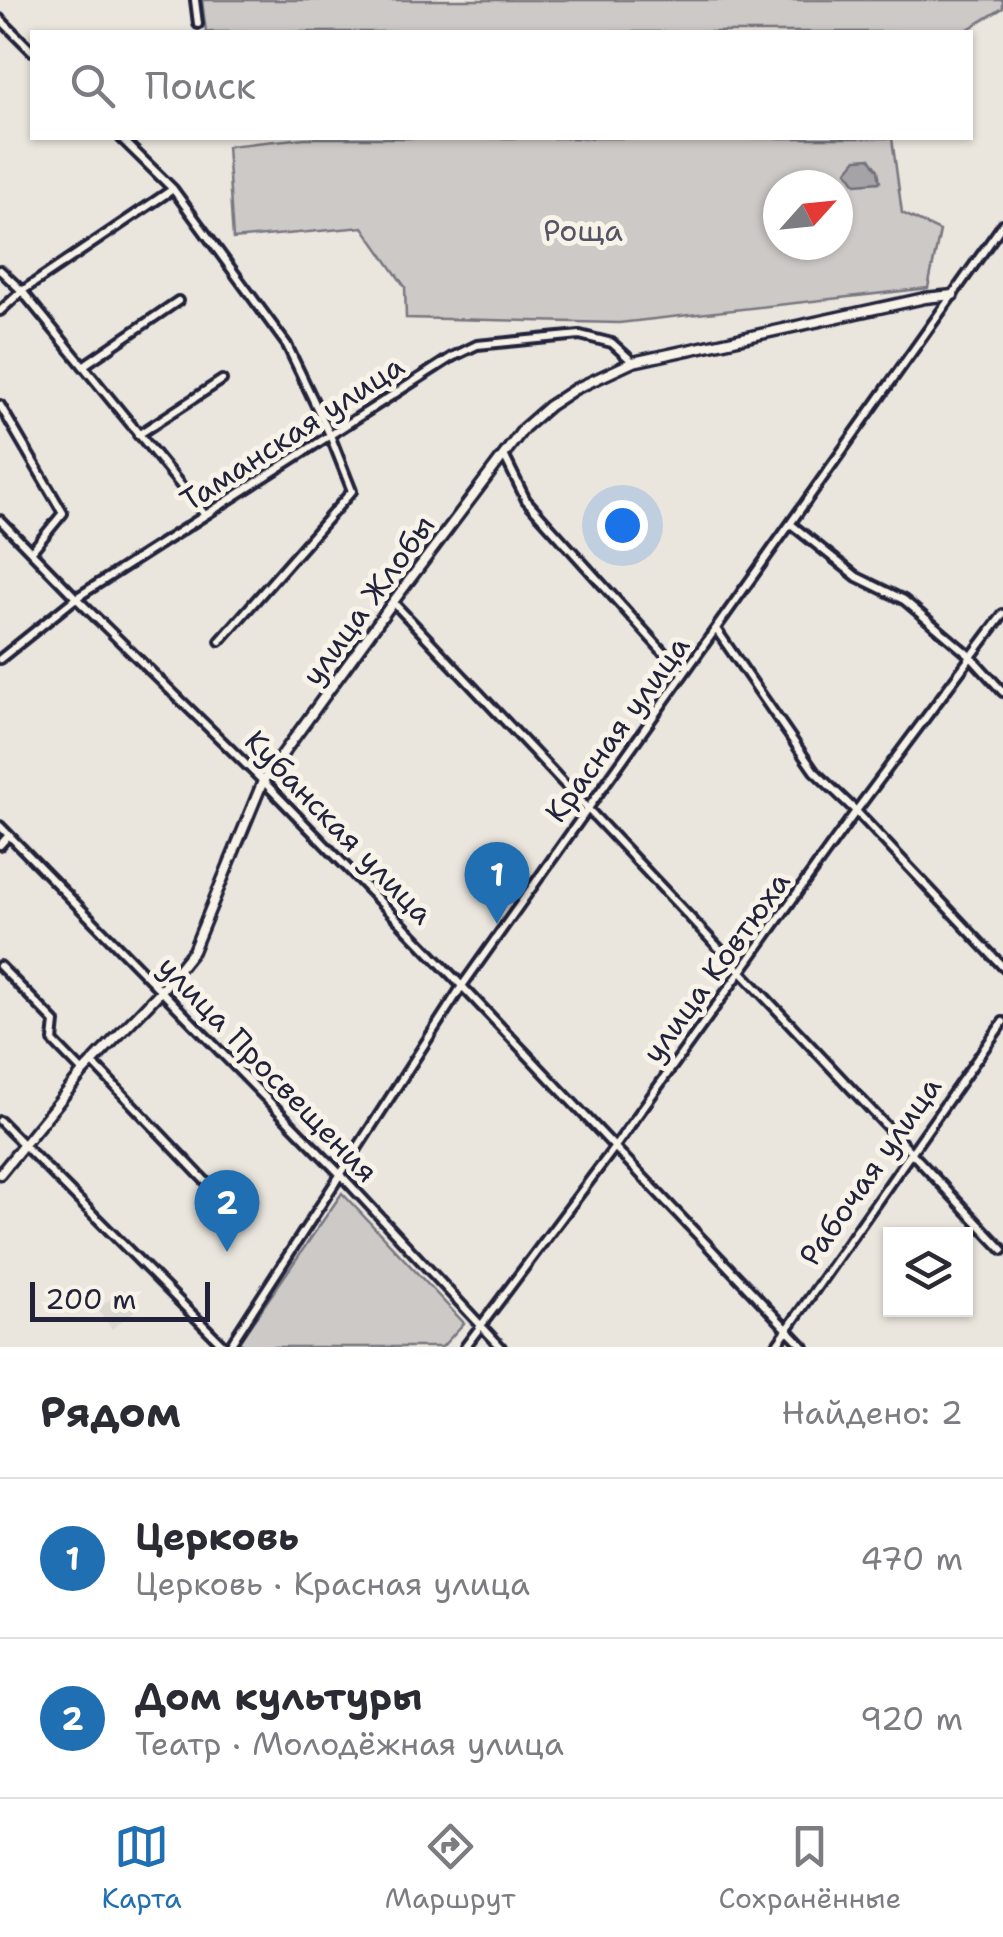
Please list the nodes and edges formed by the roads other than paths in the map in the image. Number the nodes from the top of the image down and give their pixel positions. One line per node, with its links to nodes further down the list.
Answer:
1 (194, 0): 3 (street)
2 (0, 19): 4 (street)
3 (198, 24)
4 (30, 49)
5 (123, 140): 6 (street)
6 (173, 188): 9 (street); 18 (street)
7 (1003, 224): 10 (street, Красная улица)
8 (0, 270): 9 (street)
9 (22, 291): 12 (street); 14 (street)
10 (954, 295): 13 (street, улица Жлобы); 22 (street, Красная улица)
11 (178, 301): 14 (street)
12 (0, 311)
13 (633, 362): 18 (street, Таманская улица); 19 (street, улица Жлобы)
14 (83, 366): 17 (street)
15 (222, 380): 17 (street)
16 (0, 405): 23 (street)
17 (138, 434): 20 (street)
18 (330, 435): 20 (street, Таманская улица); 28 (street)
19 (504, 454): 25 (street, улица Жлобы); 31 (street)
20 (205, 515): 24 (street, Таманская улица)
21 (0, 520): 23 (street, Кубанская улица)
22 (792, 524): 27 (street, Красная улица); 29 (street)
23 (31, 552): 24 (street, Кубанская улица)
24 (76, 598): 30 (street, Таманская улица); 33 (street, Кубанская улица)
25 (393, 602): 33 (street, улица Жлобы); 34 (street)
26 (1003, 614): 29 (street, улица Ковтюха)
27 (716, 629): 31 (street, Красная улица); 35 (street)
28 (220, 641)
29 (970, 656): 32 (street); 35 (street, улица Ковтюха)
30 (0, 659)
31 (683, 674): 34 (street, Красная улица)
32 (1003, 692)
33 (264, 781): 42 (street, Кубанская улица); 43 (street, улица Жлобы)
34 (587, 809): 41 (street); 42 (street, Красная улица)
35 (856, 811): 40 (street); 41 (street, улица Ковтюха)
36 (0, 826): 37 (street, улица Просвещения)
37 (9, 835): 38 (street); 43 (street, улица Просвещения)
38 (0, 845)
39 (0, 966): 46 (street)
40 (1003, 967)
41 (740, 971): 49 (street, улица Ковтюха); 50 (street)
42 (462, 986): 49 (street, Кубанская улица); 52 (street, Красная улица)
43 (161, 991): 45 (street, улица Жлобы); 52 (street, улица Просвещения)
44 (1003, 1022): 50 (street, Рабочая улица)
45 (92, 1062): 46 (street, улица Жлобы); 53 (street)
46 (83, 1072): 48 (street, улица Жлобы)
47 (0, 1121): 48 (street)
48 (25, 1146): 51 (street, улица Жлобы); 57 (street)
49 (614, 1148): 55 (street, улица Ковтюха); 56 (street, Кубанская улица)
50 (910, 1154): 54 (street); 56 (street, Рабочая улица)
51 (0, 1174)
52 (341, 1175): 55 (street, улица Просвещения); 57 (street, Красная улица)
53 (228, 1206)
54 (1003, 1250)
55 (481, 1326): 58 (street, улица Ковтюха); 59 (street, улица Просвещения)
56 (787, 1329): 60 (street, Рабочая улица); 61 (street, Кубанская улица)
57 (227, 1347)
58 (465, 1347)
59 (501, 1347)
60 (775, 1347)
61 (804, 1347)

